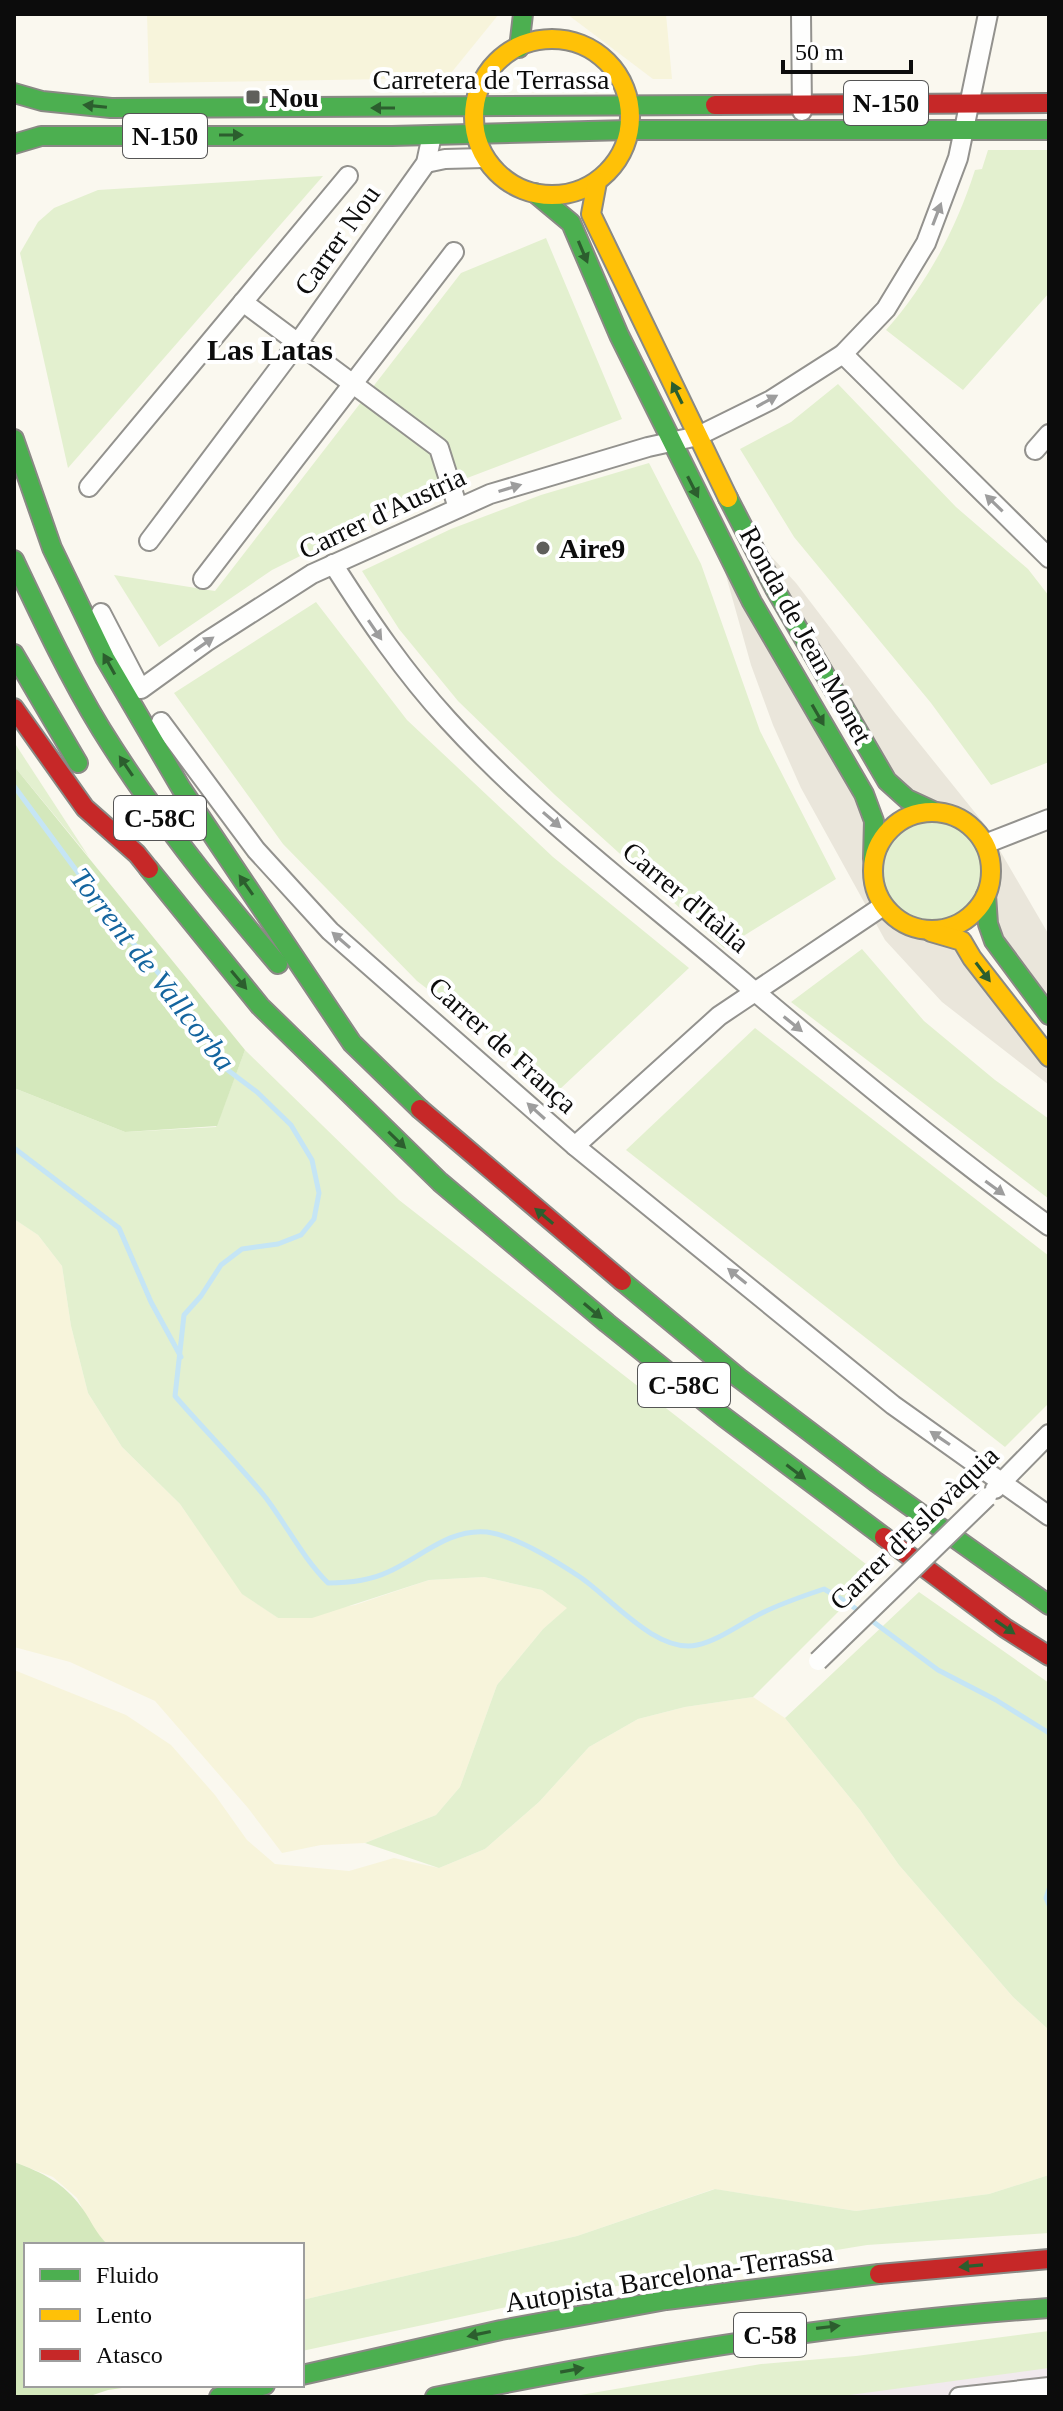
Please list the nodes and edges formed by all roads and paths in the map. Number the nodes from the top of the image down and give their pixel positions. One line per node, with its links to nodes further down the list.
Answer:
1 (524, 14): 4 (main road); 5 (main road)
2 (801, 14): 8 (street)
3 (988, 14): 10 (street)
4 (547, 38): 5 (main road); 11 (main road)
5 (519, 48): 7 (main road)
6 (14, 93): 7 (main road, Carretera de Terrassa / N-150, one-way to 6)
7 (470, 102): 11 (main road, Carretera de Terrassa / N-150); 16 (main road); 17 (main road)
8 (802, 103): 10 (main road, Carretera de Terrassa / N-150); 11 (main road, Carretera de Terrassa / N-150); 13 (street)
9 (1049, 103): 10 (main road, Carretera de Terrassa / N-150)
10 (970, 104): 15 (street)
11 (629, 106): 12 (main road)
12 (629, 130): 13 (main road, Carretera de Terrassa / N-150); 16 (main road, Carretera de Terrassa / N-150); 22 (main road)
13 (802, 130): 15 (main road, Carretera de Terrassa / N-150)
14 (1049, 130): 15 (main road, Carretera de Terrassa / N-150)
15 (962, 131): 27 (street, one-way to 15)
16 (474, 132): 17 (main road, Carretera de Terrassa / N-150); 19 (main road)
17 (432, 135): 18 (main road, Carretera de Terrassa / N-150, one-way to 17); 20 (street, Carrer Nou)
18 (14, 144)
19 (484, 158): 20 (street); 23 (main road, Ronda de Jean Monet)
20 (426, 163): 26 (street, Carrer Nou)
21 (348, 176): 25 (street)
22 (597, 182): 23 (main road); 30 (main road, Ronda de Jean Monet, one-way to 22)
23 (535, 193): 32 (main road, Ronda de Jean Monet, one-way to 32)
24 (454, 252): 28 (street)
25 (243, 302): 26 (street); 34 (street)
26 (297, 344): 28 (street); 37 (street, Carrer Nou)
27 (843, 354): 30 (street, one-way to 27); 38 (street, one-way to 27)
28 (352, 383): 36 (street); 41 (street)
29 (1049, 434): 33 (street)
30 (698, 436): 32 (street); 45 (main road, Ronda de Jean Monet)
31 (14, 439): 35 (main road)
32 (671, 442): 36 (street, Carrer d'Austria, one-way to 32); 49 (main road, Ronda de Jean Monet, one-way to 49)
33 (1035, 450)
34 (89, 487)
35 (39, 506): 43 (street, Carrer de França); 55 (main road, one-way to 35)
36 (458, 508): 40 (street, Carrer d'Austria)
37 (149, 541)
38 (1049, 558)
39 (14, 560): 55 (main road, C-58C, one-way to 39)
40 (333, 564): 43 (street, Carrer d'Austria, one-way to 40); 53 (street, Carrer d'Itàlia, one-way to 53)
41 (203, 579)
42 (14, 654): 48 (main road, C-58C)
43 (141, 689): 57 (street, Carrer de França, one-way to 43)
44 (14, 708): 48 (main road)
45 (933, 811): 47 (main road); 49 (main road)
46 (1049, 819): 47 (street)
47 (985, 844): 50 (main road)
48 (137, 854): 63 (main road, C-58C, one-way to 63)
49 (873, 859): 51 (main road)
50 (986, 895): 52 (main road); 54 (main road)
51 (883, 906): 52 (main road); 53 (street)
52 (923, 930): 56 (main road, one-way to 56)
53 (754, 991): 57 (street); 58 (street, Carrer d'Itàlia, one-way to 58)
54 (1049, 1015)
55 (352, 1043): 62 (main road, C-58C, one-way to 55)
56 (1049, 1057)
57 (575, 1146): 60 (street, Carrer de França, one-way to 57)
58 (1049, 1226)
59 (1049, 1434): 60 (street, Carrer d'Eslovàquia)
60 (1002, 1483): 61 (street, Carrer de França); 64 (street, Carrer d'Eslovàquia, bridge)
61 (1049, 1516)
62 (1049, 1605)
63 (1049, 1656)
64 (818, 1661)
65 (1049, 2259): 67 (main road, Autopista Barcelona-Terrassa / C-58, one-way to 67)
66 (1049, 2308): 68 (main road, C-58, one-way to 66)
67 (304, 2375)
68 (495, 2385): 72 (main road, C-58); 73 (main road)
69 (257, 2387): 71 (main road)
70 (1049, 2387): 74 (street)
71 (219, 2397)
72 (435, 2397)
73 (457, 2397)
74 (959, 2397)

